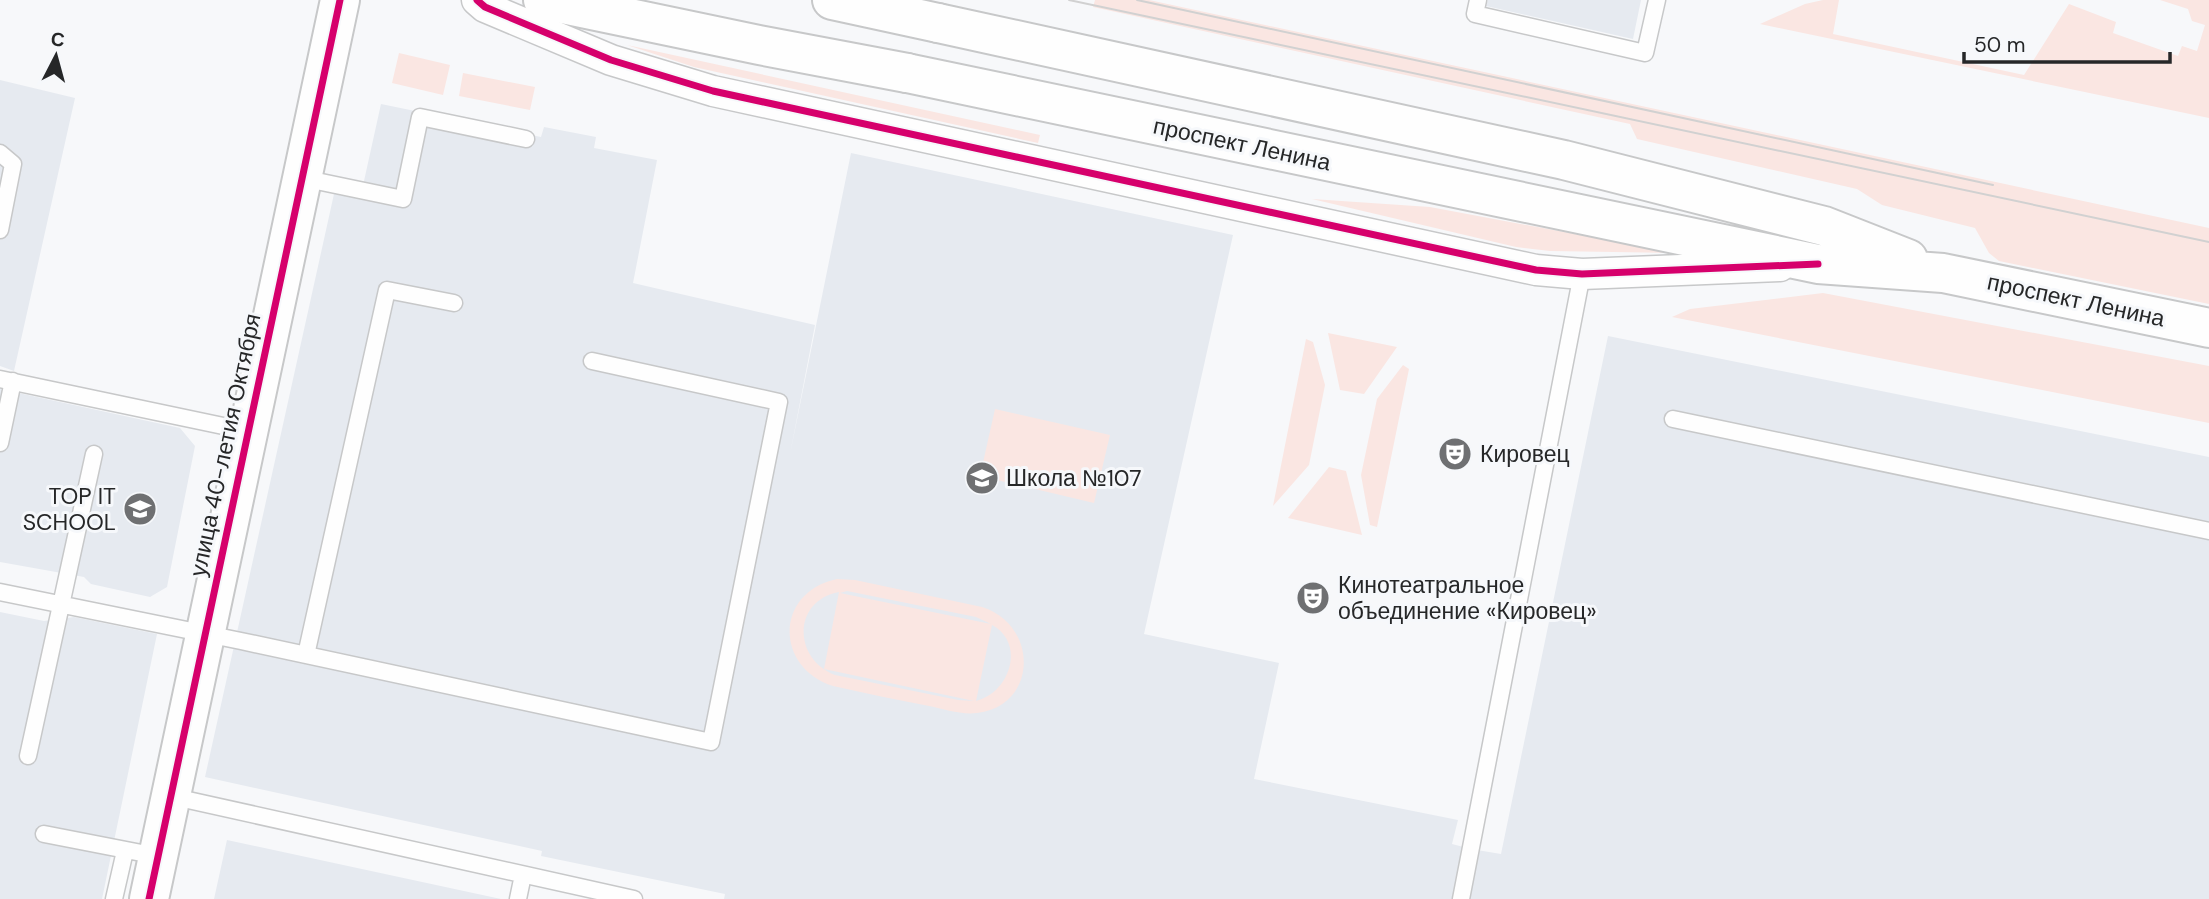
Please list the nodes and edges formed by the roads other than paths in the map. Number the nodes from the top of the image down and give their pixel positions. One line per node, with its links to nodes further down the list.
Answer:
1 (340, 0): 12 (main road, улица 40-летия Октября)
2 (477, 0): 16 (street)
3 (543, 0): 9 (main road, проспект Ленина)
4 (832, 0): 7 (main road, проспект Ленина)
5 (1478, 0): 6 (lane)
6 (1657, 0)
7 (891, 6): 8 (main road, проспект Ленина); 9 (main road)
8 (941, 12): 9 (main road); 15 (main road, проспект Ленина)
9 (907, 73): 14 (main road, проспект Ленина)
10 (526, 139): 12 (lane)
11 (0, 153): 13 (lane)
12 (302, 178): 22 (main road, улица 40-летия Октября)
13 (0, 230)
14 (1818, 264): 15 (main road, проспект Ленина); 16 (street)
15 (1943, 272): 18 (main road, проспект Ленина)
16 (1582, 274): 39 (lane)
17 (454, 303): 29 (lane)
18 (2209, 328)
19 (592, 361): 29 (lane)
20 (6, 380): 22 (lane); 23 (lane)
21 (1673, 419): 25 (lane)
22 (247, 431): 28 (main road, улица 40-летия Октября)
23 (0, 443)
24 (94, 454): 27 (lane)
25 (2209, 531)
26 (0, 592): 27 (lane)
27 (62, 605): 28 (lane); 30 (lane)
28 (204, 633): 29 (lane); 31 (main road, улица 40-летия Октября)
29 (306, 655)
30 (28, 756)
31 (170, 796): 33 (main road, улица 40-летия Октября); 34 (lane)
32 (44, 834): 33 (lane)
33 (141, 854): 35 (lane); 36 (main road, улица 40-летия Октября)
34 (523, 875): 37 (lane); 38 (lane)
35 (114, 899)
36 (149, 899)
37 (518, 899)
38 (634, 899)
39 (1461, 899)

